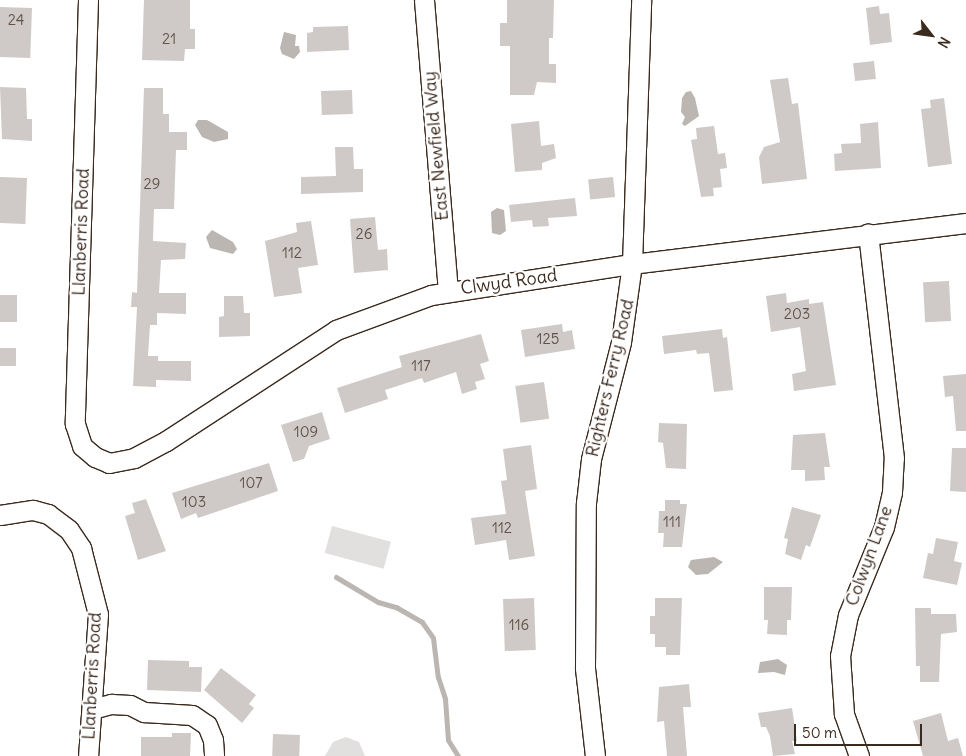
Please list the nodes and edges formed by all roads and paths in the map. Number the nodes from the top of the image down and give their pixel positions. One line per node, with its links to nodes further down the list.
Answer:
1 (88, 0): 8 (street, Llanberris Road)
2 (424, 0): 7 (street, East Newfield Way)
3 (641, 0): 6 (street, Righters Ferry Road)
4 (966, 223): 5 (street, Clwyd Road)
5 (868, 234): 6 (street, Clwyd Road); 14 (street, Colwyn Lane)
6 (632, 264): 7 (street, Clwyd Road); 13 (street, Righters Ferry Road)
7 (448, 291): 8 (street, Clwyd Road)
8 (95, 457)
9 (0, 515): 10 (street, Llanberris Road)
10 (92, 710): 11 (street, Llanberris Road); 12 (street)
11 (88, 756)
12 (214, 756)
13 (595, 756)
14 (859, 756)

